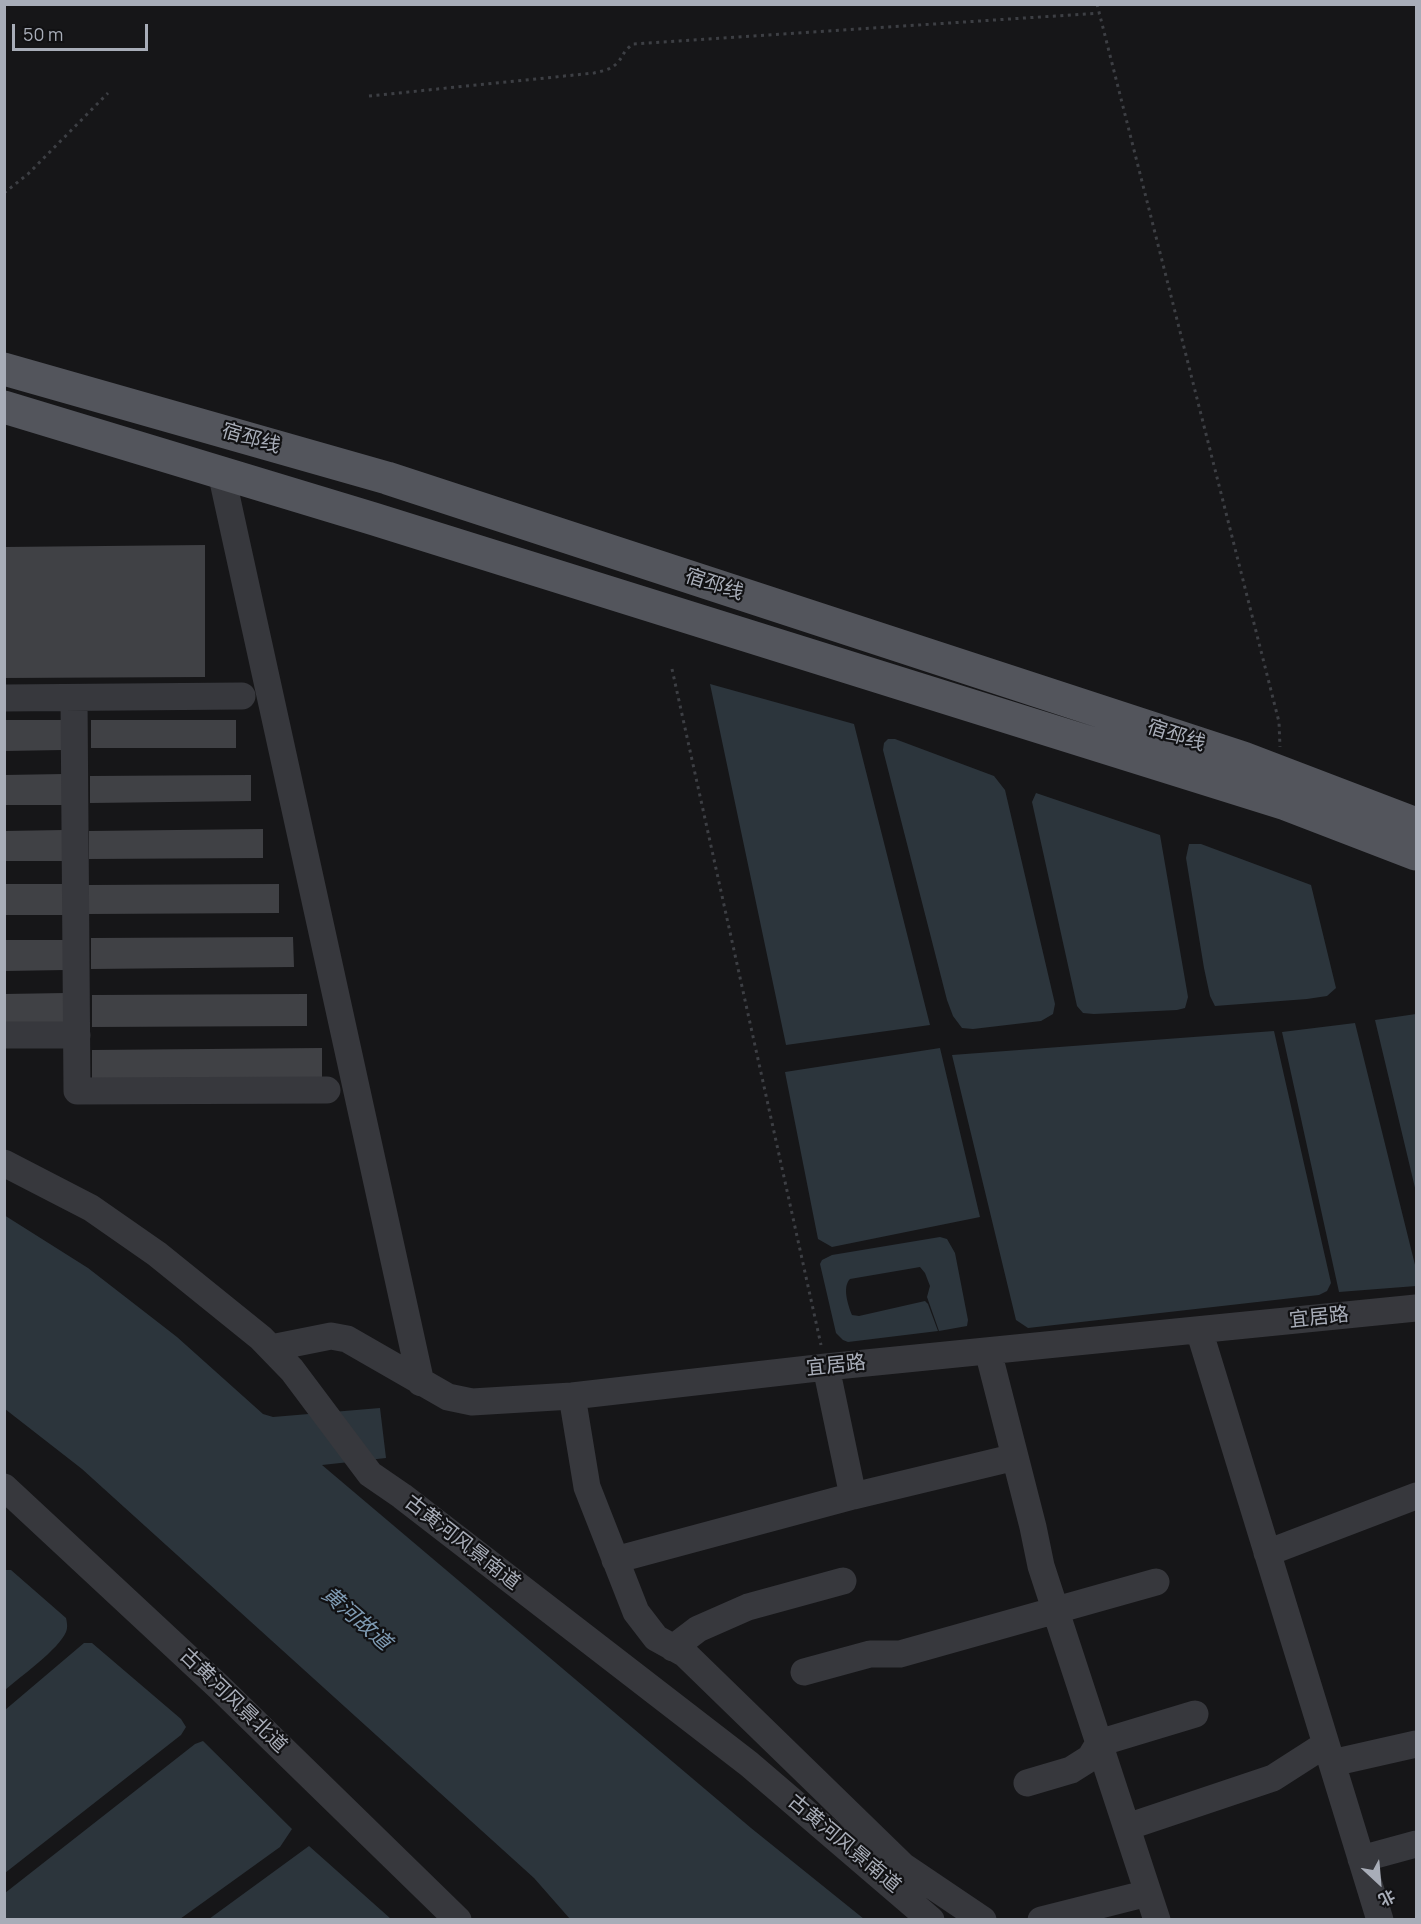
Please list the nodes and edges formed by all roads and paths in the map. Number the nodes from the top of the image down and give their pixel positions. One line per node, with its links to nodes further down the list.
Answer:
1 (1097, 4): 2 (path)
2 (1100, 14): 4 (path); 13 (path)
3 (108, 93): 5 (path)
4 (369, 96)
5 (4, 193)
6 (4, 369): 13 (main road, 宿邳线)
7 (4, 407): 8 (main road, 宿邳线)
8 (221, 472): 15 (main road, 宿邳线); 25 (street)
9 (672, 669): 24 (path)
10 (242, 696): 11 (street)
11 (74, 698): 12 (street); 17 (street)
12 (4, 699)
13 (1282, 772): 14 (main road, 宿邳线)
14 (1416, 824)
15 (1416, 854)
16 (4, 1035): 17 (street)
17 (76, 1035): 18 (street)
18 (327, 1090)
19 (4, 1163): 22 (street, 古黄河风景南道)
20 (1416, 1308): 21 (street, 宜居路)
21 (1199, 1330): 23 (street, 宜居路); 31 (street)
22 (271, 1348): 25 (street, 宜居路); 48 (street, 古黄河风景南道)
23 (988, 1351): 24 (street, 宜居路); 27 (street)
24 (826, 1367): 26 (street, 宜居路); 29 (street)
25 (421, 1383): 26 (street, 宜居路)
26 (572, 1396): 32 (street)
27 (1015, 1457): 29 (street); 35 (street)
28 (4, 1487): 47 (street, 古黄河风景北道)
29 (853, 1496): 32 (street)
30 (1416, 1496): 31 (street)
31 (1267, 1553): 41 (street)
32 (615, 1560): 36 (street)
33 (843, 1581): 36 (street)
34 (1156, 1582): 35 (street)
35 (1056, 1611): 37 (street); 39 (street)
36 (673, 1648): 49 (street)
37 (804, 1672)
38 (1195, 1714): 39 (street)
39 (1099, 1743): 42 (street); 43 (street)
40 (1416, 1744): 41 (street)
41 (1329, 1754): 43 (street); 45 (street)
42 (1027, 1783)
43 (1127, 1827): 46 (street)
44 (1416, 1844): 45 (street)
45 (1361, 1859): 52 (street)
46 (1148, 1893): 50 (street); 51 (street)
47 (458, 1920)
48 (932, 1920)
49 (982, 1920)
50 (1041, 1920)
51 (1157, 1920)
52 (1380, 1920)

